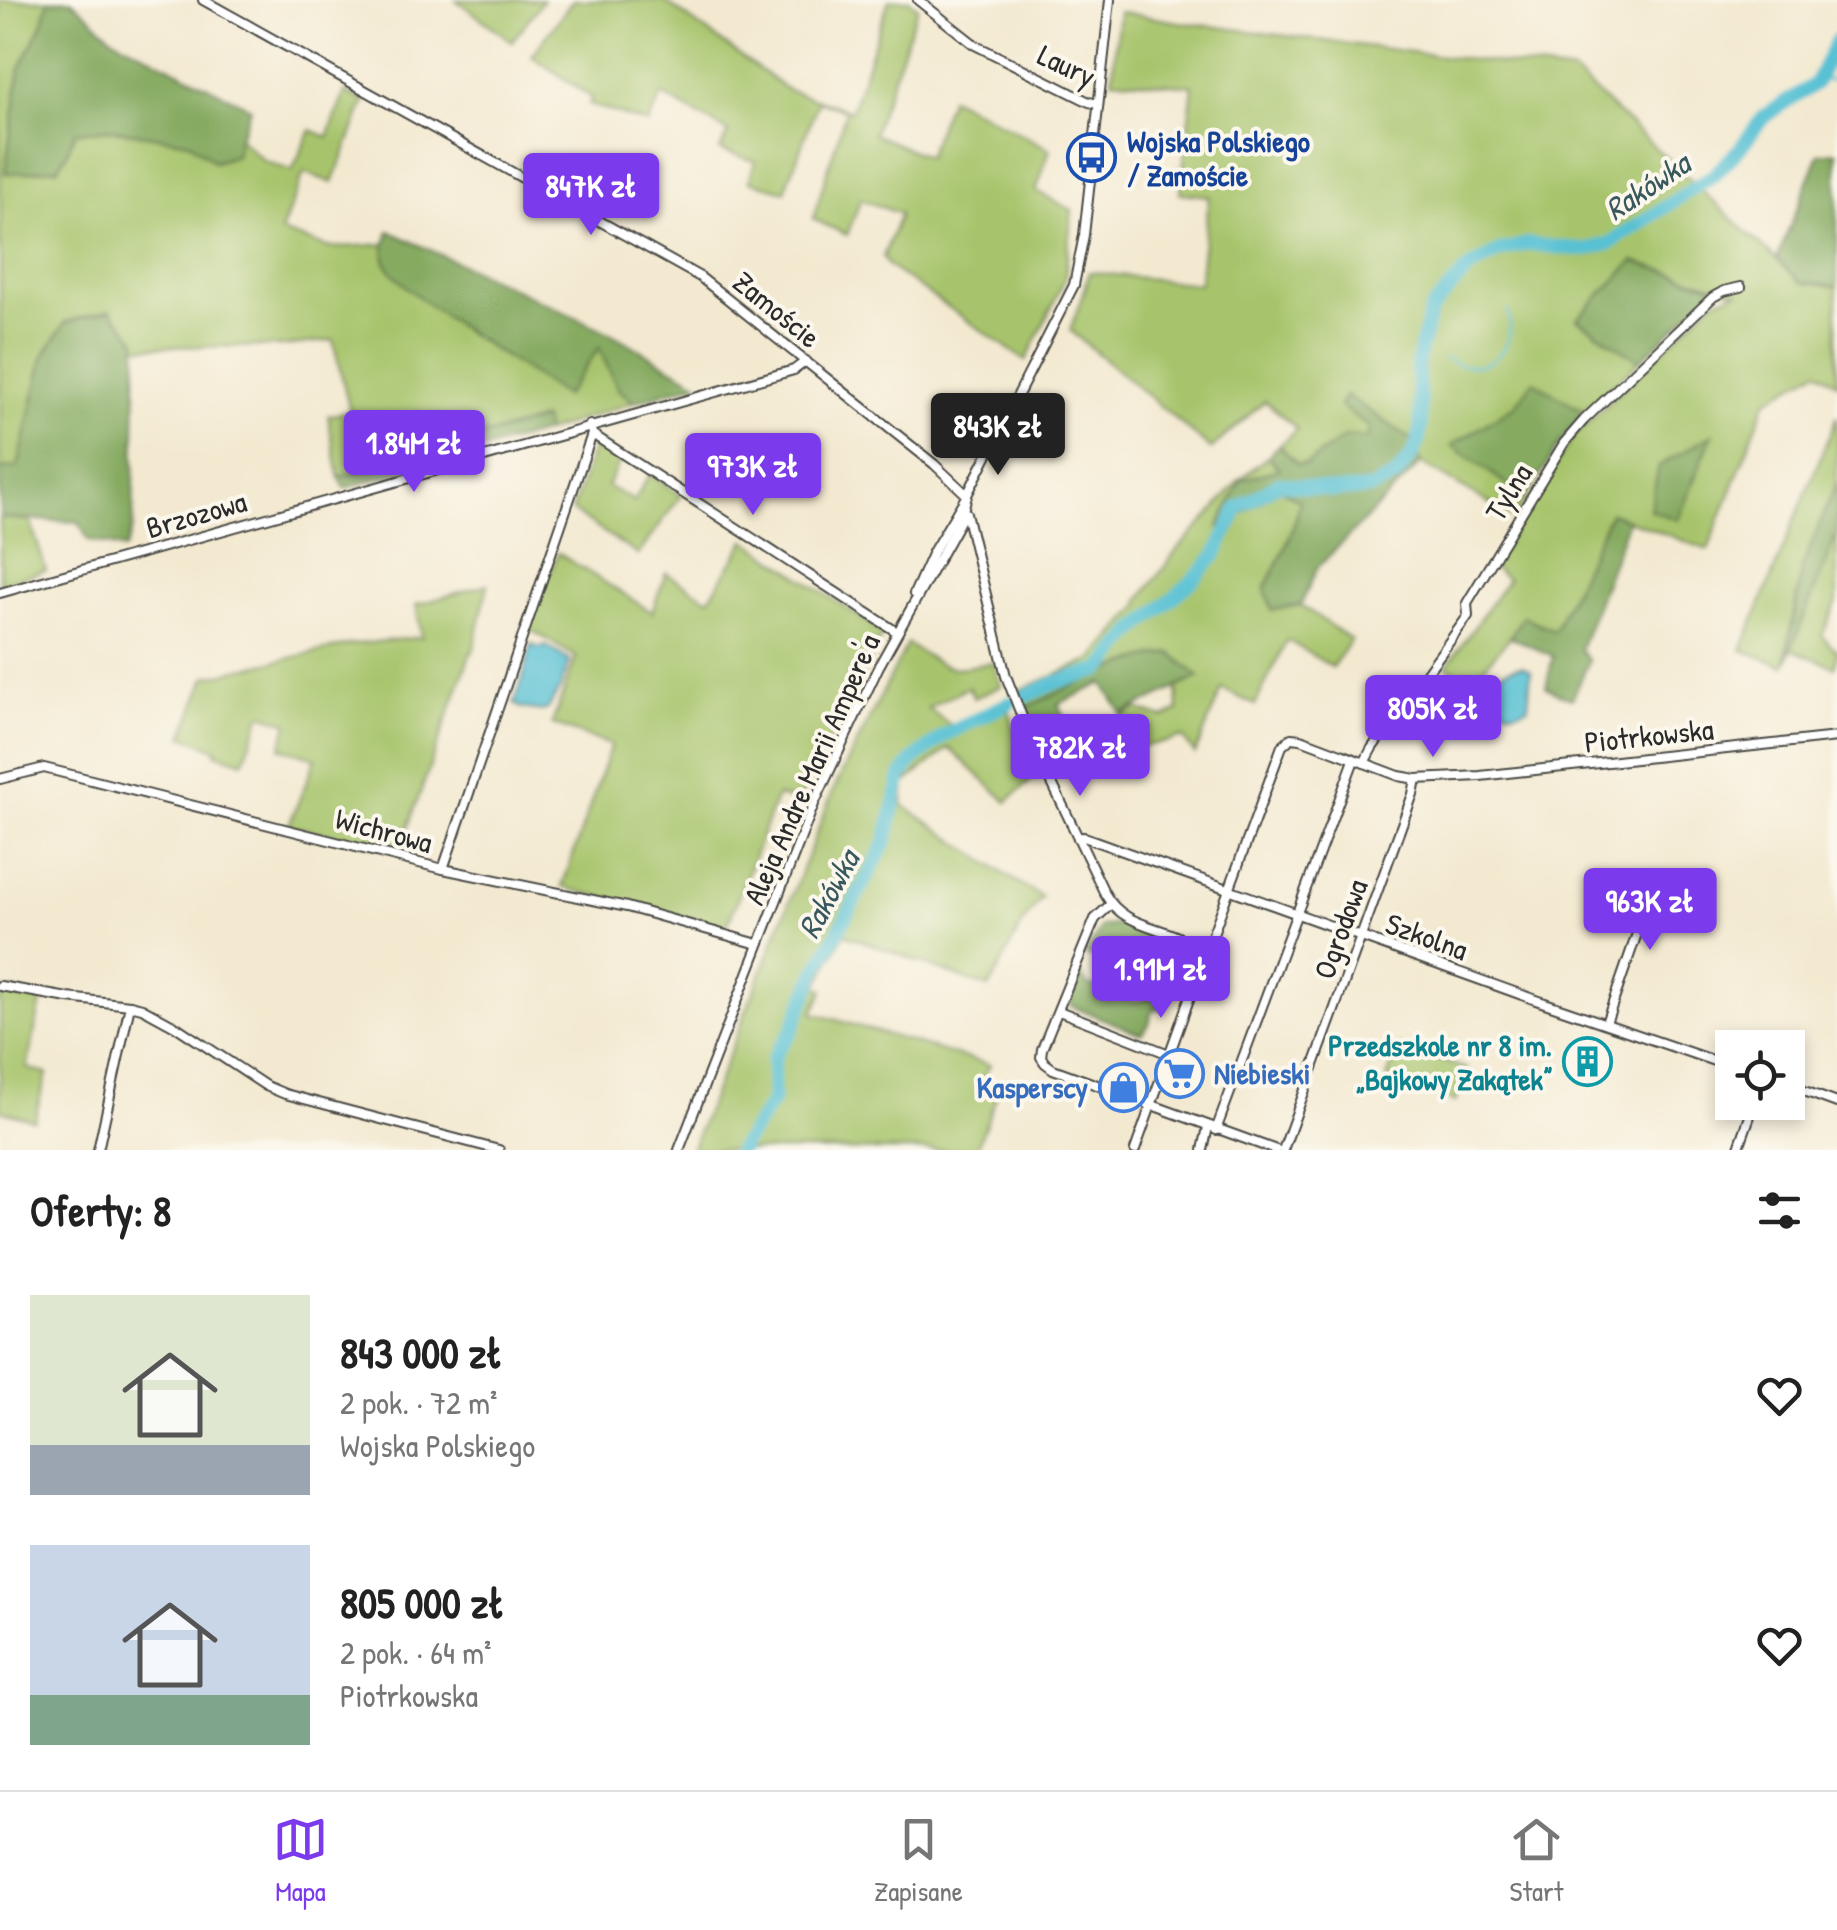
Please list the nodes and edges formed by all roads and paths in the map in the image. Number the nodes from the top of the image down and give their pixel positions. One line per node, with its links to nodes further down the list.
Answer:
1 (203, 0): 6 (street, Zamoście)
2 (918, 0): 4 (street, Laury)
3 (1110, 0): 4 (street)
4 (1098, 104): 8 (street)
5 (1741, 287): 16 (street, Tylna)
6 (806, 361): 7 (street, Brzozowa); 8 (street, Zamoście)
7 (591, 430): 11 (street, Brzozowa); 13 (street); 22 (street)
8 (968, 495): 9 (street, Aleja Andre Marii Ampere'a); 10 (street); 12 (street, Aleja Andre Marii Ampere'a)
9 (952, 536): 10 (street); 12 (street, Aleja Andre Marii Ampere'a)
10 (970, 539): 19 (street)
11 (0, 594)
12 (907, 613): 13 (street, Aleja Andre Marii Ampere'a)
13 (897, 632): 30 (street, Aleja Andre Marii Ampere'a)
14 (1837, 737): 18 (street, Piotrkowska)
15 (1354, 760): 16 (street, Piotrkowska); 24 (street, Piotrkowska); 28 (street)
16 (1364, 763): 18 (street, Piotrkowska)
17 (0, 779): 22 (street, Wichrowa)
18 (1416, 779): 29 (street, Ogrodowa)
19 (1078, 838): 20 (street, Szkolna); 21 (street)
20 (1108, 846): 21 (street); 24 (street, Szkolna)
21 (1091, 865): 27 (street)
22 (443, 869): 30 (street, Wichrowa)
23 (1638, 871): 25 (street)
24 (1229, 889): 28 (street, Szkolna); 31 (street, Piotrkowska)
25 (1651, 893): 26 (street); 35 (street)
26 (1700, 893)
27 (1110, 904): 31 (street); 34 (street)
28 (1295, 913): 29 (street, Szkolna); 42 (street)
29 (1362, 936): 35 (street, Szkolna); 48 (street, Ogrodowa)
30 (758, 944): 45 (street, Aleja Andre Marii Ampere'a)
31 (1202, 955): 36 (street, Piotrkowska)
32 (0, 986): 33 (street)
33 (130, 1005): 43 (street); 44 (street)
34 (1059, 1011): 36 (street); 40 (street)
35 (1606, 1023): 37 (street, Szkolna)
36 (1169, 1054): 40 (street, Piotrkowska)
37 (1715, 1061)
38 (1805, 1091): 39 (street)
39 (1837, 1102)
40 (1151, 1105): 42 (street); 46 (street, Piotrkowska)
41 (1749, 1120): 49 (street)
42 (1212, 1128): 47 (street); 48 (street)
43 (98, 1150)
44 (499, 1150)
45 (679, 1150)
46 (1135, 1150)
47 (1203, 1150)
48 (1280, 1150)
49 (1738, 1150)

